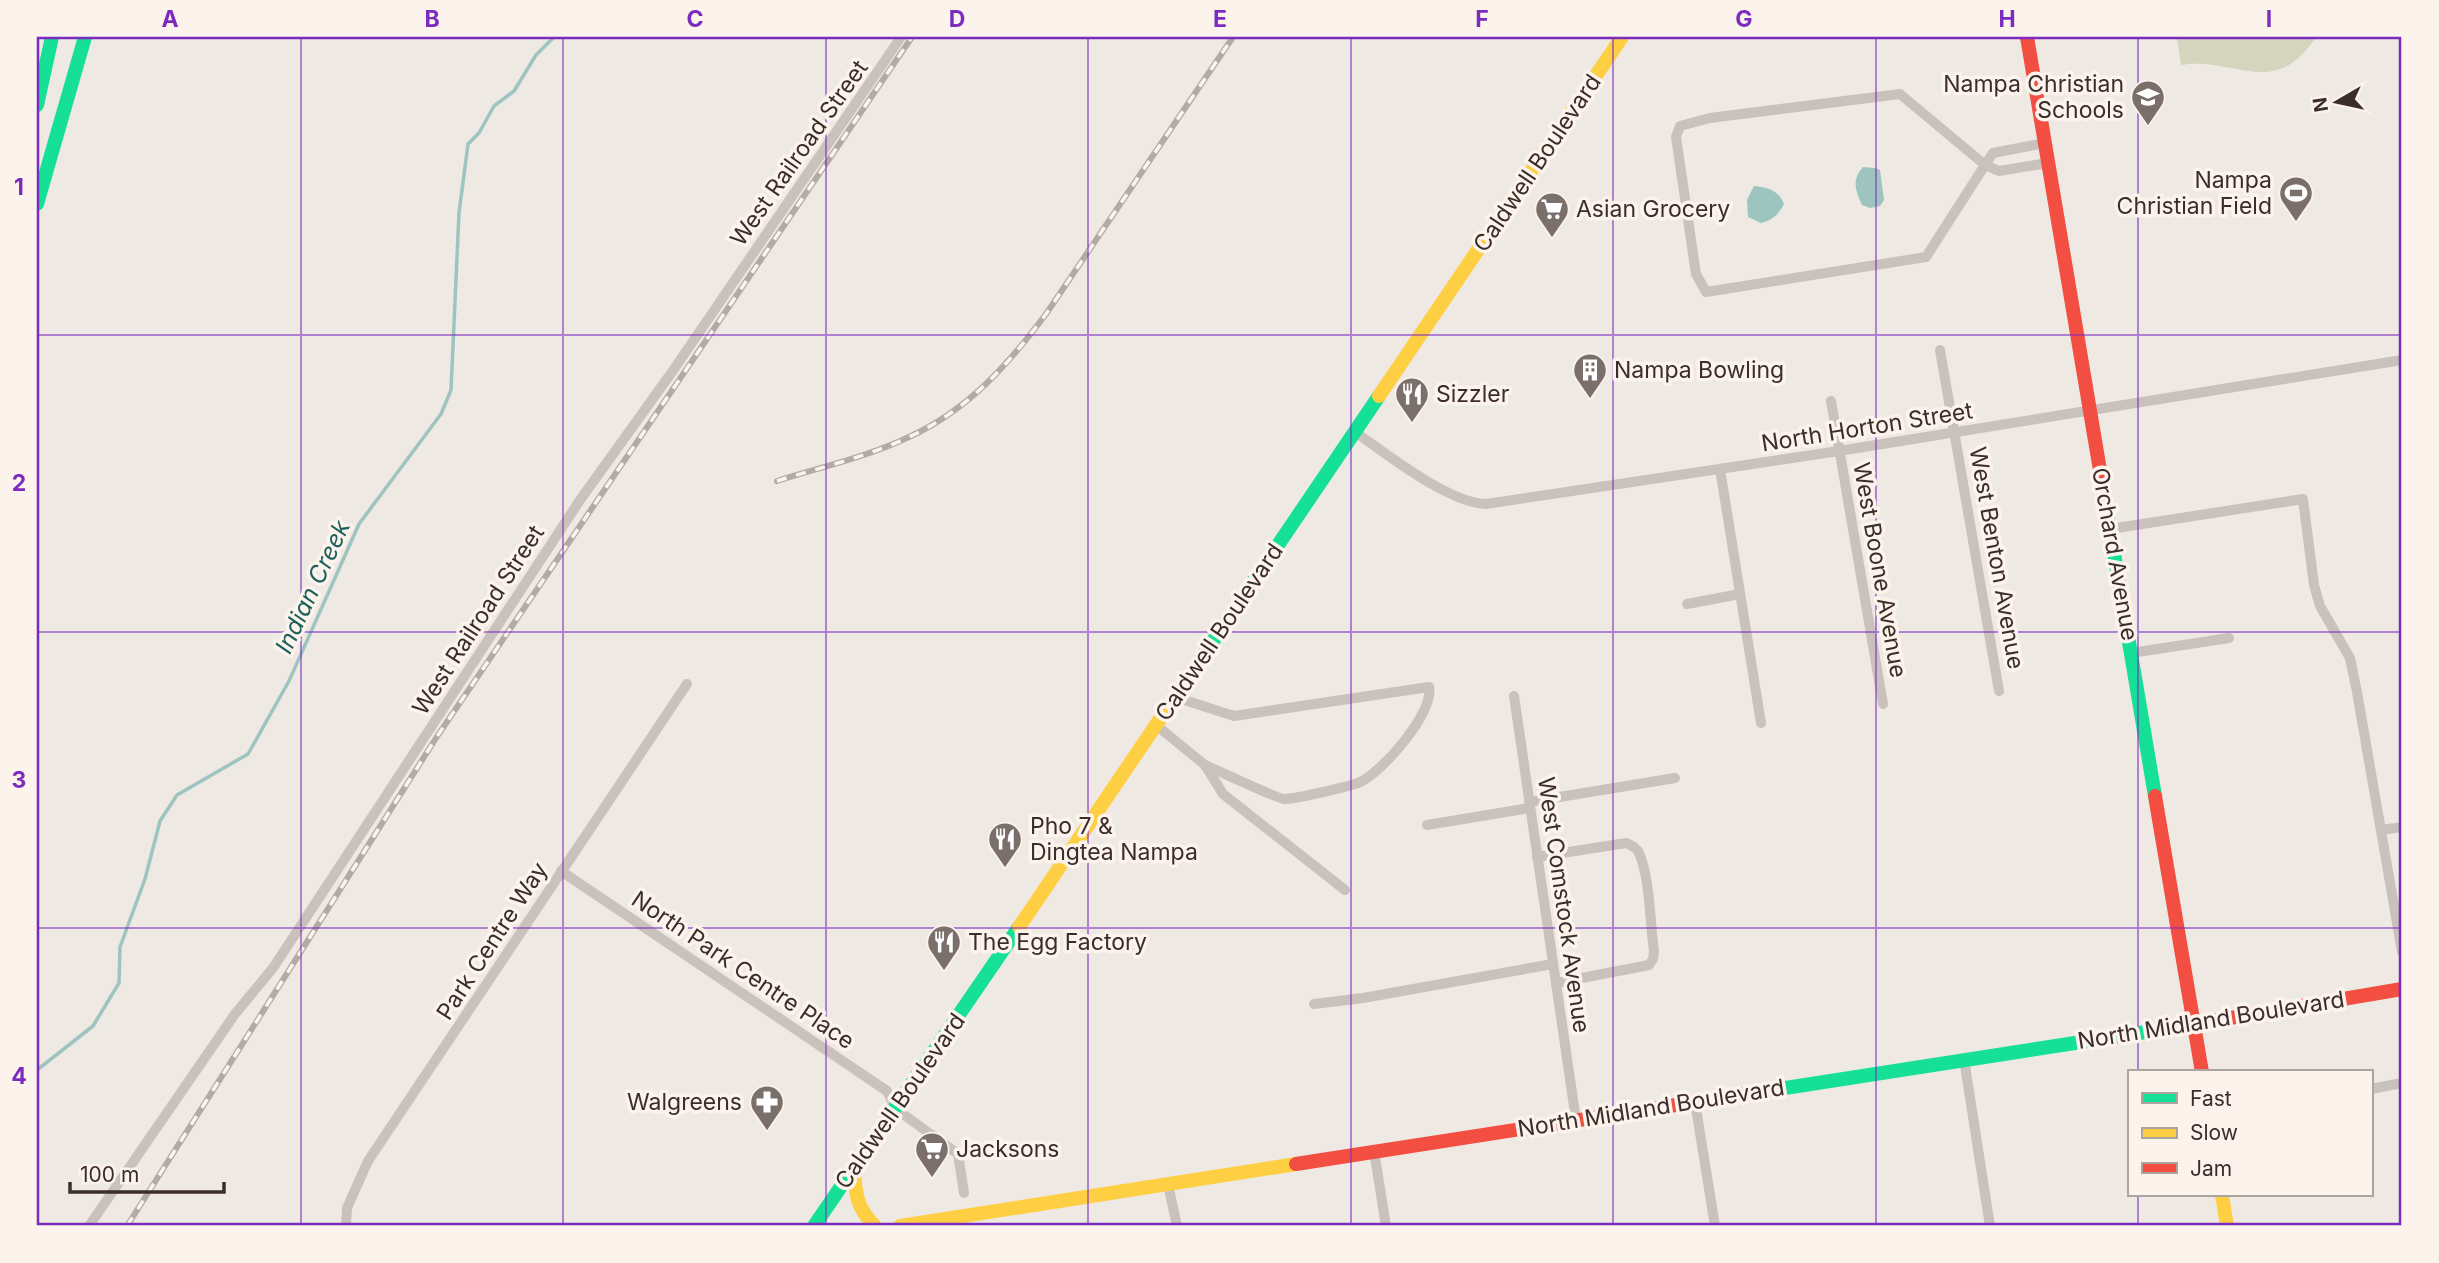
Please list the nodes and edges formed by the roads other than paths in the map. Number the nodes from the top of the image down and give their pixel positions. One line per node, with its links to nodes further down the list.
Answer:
1 (52, 37): 6 (main road)
2 (85, 37): 10 (main road)
3 (901, 37): 60 (street, West Railroad Street)
4 (1622, 37): 16 (main road, Caldwell Boulevard)
5 (2026, 37): 7 (main road, Orchard Avenue)
6 (37, 106)
7 (2045, 144): 8 (main road, Orchard Avenue); 9 (street)
8 (2048, 163): 9 (street); 15 (main road, Orchard Avenue)
9 (1985, 165): 9 (street)
10 (37, 204)
11 (1940, 350): 17 (street, West Benton Avenue)
12 (2401, 360): 13 (street); 15 (street, North Horton Street)
13 (2402, 373)
14 (1831, 401): 18 (street, West Boone Avenue)
15 (2091, 411): 17 (street, North Horton Street); 20 (main road, Orchard Avenue)
16 (1354, 432): 19 (street, North Horton Street); 28 (main road, Caldwell Boulevard)
17 (1956, 432): 18 (street, North Horton Street); 26 (street, West Benton Avenue)
18 (1839, 451): 19 (street, North Horton Street); 29 (street, West Boone Avenue)
19 (1720, 469): 21 (street)
20 (2110, 529): 24 (main road, Orchard Avenue); 37 (street)
21 (1740, 594): 22 (street); 30 (street)
22 (1687, 604)
23 (2229, 638): 24 (street)
24 (2132, 653): 46 (main road, Orchard Avenue)
25 (687, 684): 39 (street, Park Centre Way)
26 (2000, 691)
27 (1514, 696): 34 (street, West Comstock Avenue)
28 (1175, 697): 31 (main road, Caldwell Boulevard); 32 (street)
29 (1883, 704)
30 (1761, 723)
31 (1156, 725): 32 (street); 52 (main road, Caldwell Boulevard)
32 (1205, 765): 40 (street)
33 (1675, 778): 34 (street)
34 (1529, 805): 35 (street); 38 (street, West Comstock Avenue)
35 (1427, 825)
36 (2402, 827): 37 (street)
37 (2381, 830): 41 (street)
38 (1537, 857): 42 (street, West Comstock Avenue); 43 (street)
39 (561, 871): 52 (street, North Park Centre Place); 61 (street, Park Centre Way)
40 (1345, 890)
41 (2402, 952)
42 (1553, 964): 43 (street, West Comstock Avenue); 45 (street)
43 (1556, 983): 53 (street, West Comstock Avenue)
44 (2402, 989): 46 (main road, North Midland Boulevard)
45 (1314, 1004)
46 (2195, 1024): 47 (main road, North Midland Boulevard); 48 (main road, Orchard Avenue)
47 (1964, 1059): 51 (main road, North Midland Boulevard); 68 (street)
48 (2202, 1070)
49 (2402, 1083): 50 (street)
50 (2372, 1089)
51 (1695, 1102): 53 (main road, North Midland Boulevard); 67 (street)
52 (896, 1109): 55 (main road, Caldwell Boulevard); 57 (street, North Park Centre Place)
53 (1576, 1120): 54 (main road, North Midland Boulevard)
54 (1374, 1151): 56 (main road, North Midland Boulevard); 66 (street)
55 (854, 1169): 62 (main road, Caldwell Boulevard); 63 (main road)
56 (1168, 1184): 59 (main road, North Midland Boulevard); 65 (street)
57 (964, 1193)
58 (2222, 1196): 69 (main road)
59 (968, 1221): 64 (main road, North Midland Boulevard)
60 (89, 1226)
61 (346, 1226)
62 (814, 1226)
63 (875, 1226)
64 (900, 1226)
65 (1177, 1226)
66 (1386, 1226)
67 (1715, 1226)
68 (1990, 1226)
69 (2227, 1226)

